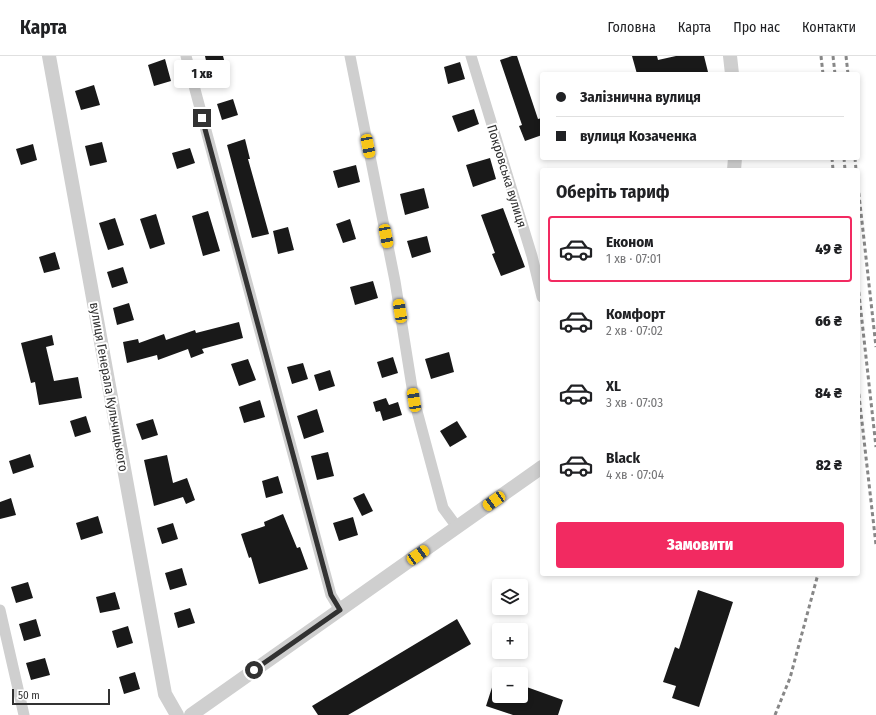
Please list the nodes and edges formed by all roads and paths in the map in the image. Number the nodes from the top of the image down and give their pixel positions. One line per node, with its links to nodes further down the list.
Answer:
1 (49, 56): 13 (street, вулиця Генерала Кульчицького)
2 (186, 56): 11 (street)
3 (350, 56): 9 (street)
4 (470, 56): 7 (street, Покровська вулиця)
5 (730, 56): 6 (street)
6 (732, 72)
7 (540, 289)
8 (540, 468): 9 (street)
9 (457, 527): 11 (street)
10 (0, 610): 12 (street)
11 (340, 610): 14 (street)
12 (24, 715)
13 (177, 715)
14 (192, 715)

